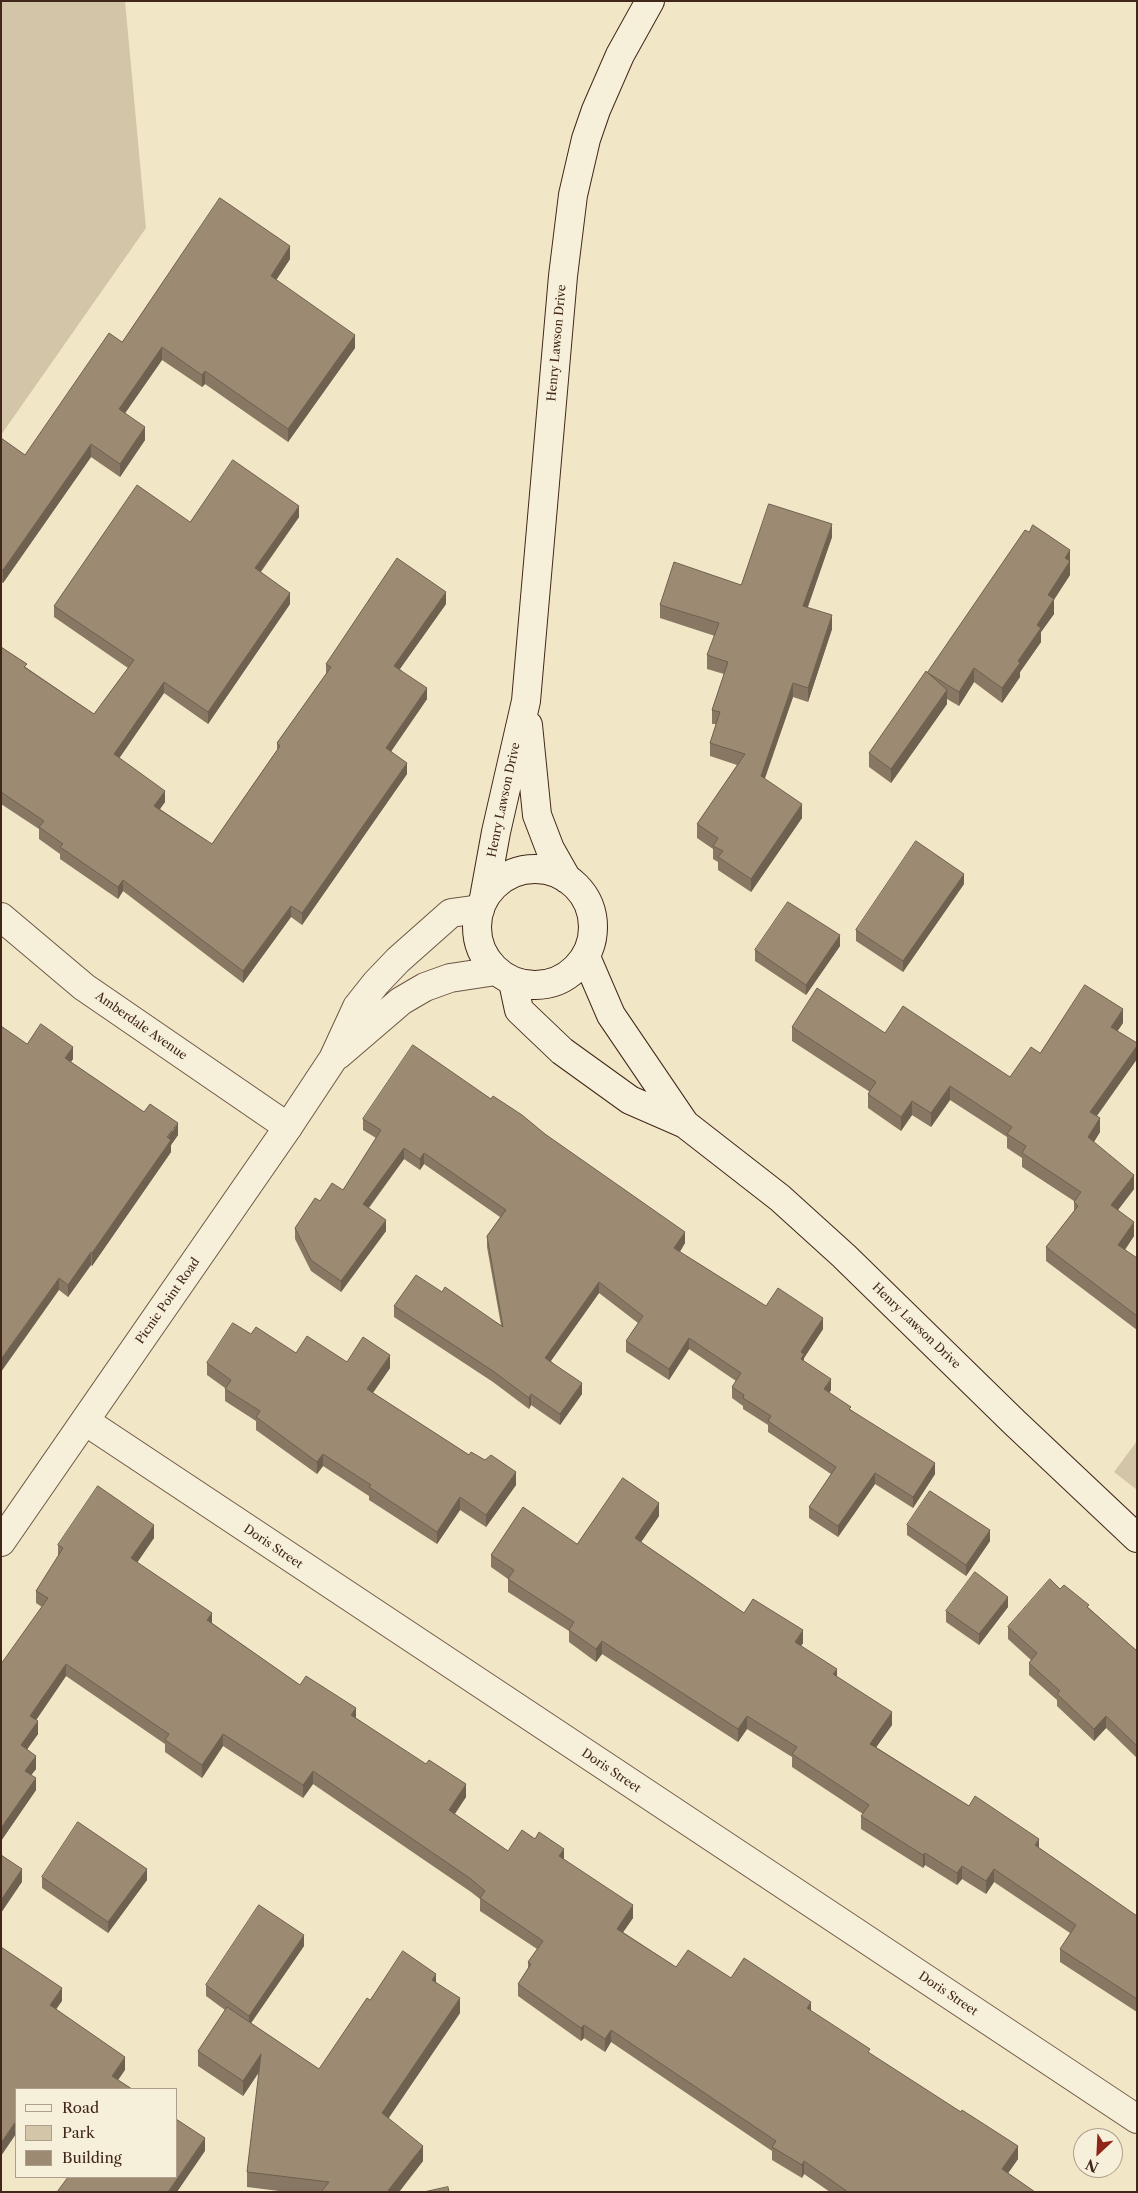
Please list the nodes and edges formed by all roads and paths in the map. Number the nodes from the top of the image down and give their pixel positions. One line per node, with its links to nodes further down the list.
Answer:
1 (650, 1): 2 (street, Henry Lawson Drive)
2 (526, 701): 3 (street, Henry Lawson Drive); 4 (street, Henry Lawson Drive)
3 (568, 879): 4 (street); 6 (street)
4 (482, 904): 7 (street); 8 (street, Picnic Point Road)
5 (1, 917): 10 (street, Amberdale Avenue)
6 (586, 957): 7 (street); 9 (street, Henry Lawson Drive)
7 (504, 976): 8 (street, Picnic Point Road); 9 (street, Henry Lawson Drive)
8 (333, 1059): 10 (street, Picnic Point Road)
9 (685, 1124): 12 (street, Henry Lawson Drive)
10 (288, 1127): 11 (street, Picnic Point Road)
11 (85, 1421): 13 (street, Picnic Point Road); 14 (street, Doris Street)
12 (1137, 1538)
13 (2, 1540)
14 (1137, 2119)

